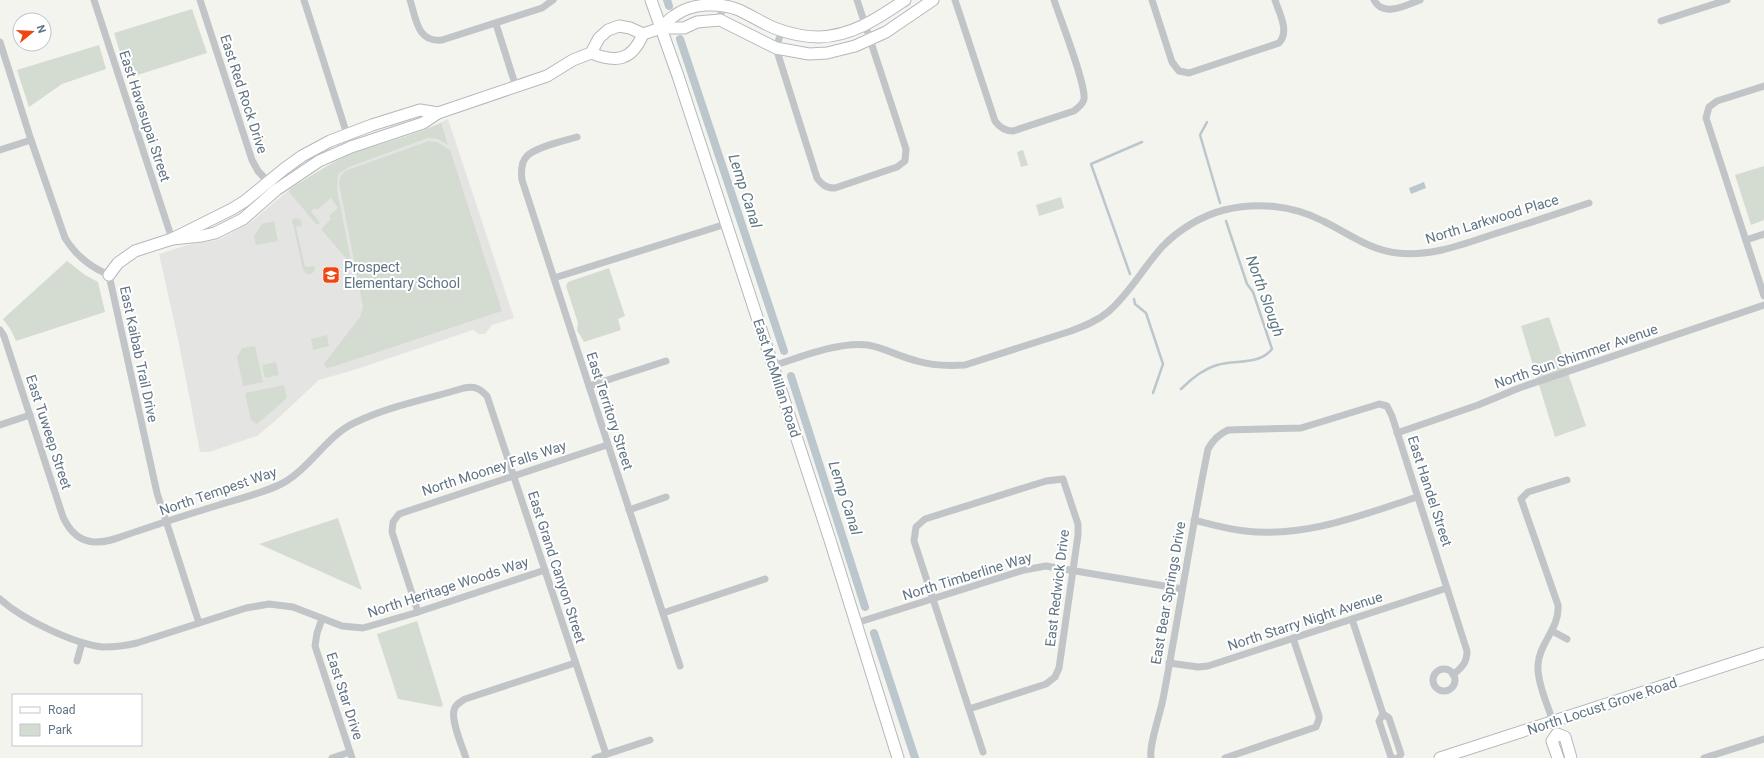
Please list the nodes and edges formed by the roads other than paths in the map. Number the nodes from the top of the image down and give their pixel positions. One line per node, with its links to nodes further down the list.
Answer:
1 (94, 0): 42 (street, East Havasupai Street)
2 (200, 0): 37 (street, East Red Rock Drive)
3 (304, 0): 32 (street)
4 (410, 0): 20 (street)
5 (553, 0): 20 (street)
6 (651, 0): 22 (street, East McMillan Road)
7 (857, 0): 21 (street)
8 (905, 0): 21 (street)
9 (933, 0): 25 (street)
10 (955, 0): 11 (street)
11 (1054, 0)
12 (1152, 0): 13 (street)
13 (1275, 0)
14 (1374, 0): 15 (street)
15 (1420, 0)
16 (1727, 0): 19 (street)
17 (723, 3): 18 (street); 22 (street); 23 (street)
18 (720, 20): 22 (street); 27 (street)
19 (1661, 21)
20 (496, 24): 30 (street)
21 (865, 26): 23 (street); 25 (street)
22 (661, 28): 24 (street); 40 (street, East McMillan Road)
23 (782, 30): 27 (street)
24 (643, 34): 28 (street); 28 (street)
25 (870, 40): 27 (street); 27 (street)
26 (0, 42): 34 (street, East Kaibab Trail Drive)
27 (776, 48)
28 (591, 53): 30 (street)
29 (1764, 86): 43 (street)
30 (516, 87): 31 (street)
31 (438, 113): 32 (street); 35 (street)
32 (347, 134): 35 (street); 37 (street)
33 (577, 137): 45 (street, East Territory Street)
34 (31, 140): 36 (street); 44 (street, East Kaibab Trail Drive)
35 (351, 147): 38 (street)
36 (0, 150)
37 (268, 182): 38 (street, East Red Rock Drive); 42 (street)
38 (276, 190): 42 (street)
39 (1589, 203): 50 (street, North Larkwood Place)
40 (726, 224): 45 (street); 50 (street, East McMillan Road)
41 (1764, 234): 43 (street)
42 (172, 239): 44 (street)
43 (1746, 240): 46 (street)
44 (109, 275): 64 (street, East Kaibab Trail Drive)
45 (554, 278): 51 (street, East Territory Street)
46 (1764, 296)
47 (1764, 305): 55 (street, North Sun Shimmer Avenue)
48 (0, 330): 53 (street, East Tuweep Street)
49 (666, 361): 51 (street)
50 (773, 366): 78 (street, East McMillan Road)
51 (588, 386): 57 (street, East Territory Street)
52 (481, 389): 58 (street, East Grand Canyon Street); 64 (street, North Tempest Way)
53 (30, 415): 54 (street); 65 (street, East Tuweep Street)
54 (0, 425)
55 (1397, 433): 56 (street, East Handel Street); 61 (street, East Handel Street)
56 (1218, 436): 63 (street, East Bear Springs Drive)
57 (607, 445): 58 (street, North Mooney Falls Way); 62 (street, East Territory Street)
58 (513, 475): 66 (street, East Grand Canyon Street); 73 (street, North Mooney Falls Way)
59 (1567, 480): 79 (street)
60 (666, 497): 62 (street)
61 (1417, 497): 63 (street); 69 (street, East Handel Street)
62 (629, 510): 74 (street, East Territory Street)
63 (1194, 520): 70 (street, East Bear Springs Drive)
64 (166, 522): 65 (street, North Tempest Way); 77 (street, East Kaibab Trail Drive)
65 (81, 538)
66 (545, 570): 73 (street, North Heritage Woods Way); 85 (street, East Grand Canyon Street)
67 (1074, 572): 70 (street, North Timberline Way); 72 (street, North Timberline Way); 72 (street, East Redwick Drive); 89 (street, East Redwick Drive)
68 (765, 579): 74 (street)
69 (1447, 588): 76 (street, North Starry Night Avenue); 88 (street, East Handel Street)
70 (1182, 589): 86 (street, East Bear Springs Drive)
71 (0, 599): 82 (street, North Heritage Woods Way)
72 (933, 600): 78 (street, North Timberline Way); 89 (street)
73 (418, 612): 75 (street, North Heritage Woods Way)
74 (663, 613): 87 (street, East Territory Street)
75 (322, 618): 77 (street, North Heritage Woods Way); 97 (street, East Star Drive)
76 (1352, 619): 80 (street, North Starry Night Avenue); 90 (street)
77 (199, 623): 82 (street, North Heritage Woods Way)
78 (856, 623): 101 (street, East McMillan Road)
79 (1552, 631): 81 (street); 91 (street)
80 (1293, 638): 86 (street, North Starry Night Avenue); 103 (street)
81 (1567, 639)
82 (82, 643): 84 (street)
83 (1764, 653): 91 (street, North Locust Grove Road)
84 (77, 661)
85 (575, 663): 96 (street, East Grand Canyon Street); 99 (street)
86 (1169, 663): 102 (street, East Bear Springs Drive)
87 (680, 666)
88 (1453, 675)
89 (969, 709): 95 (street)
90 (1383, 714): 104 (street); 105 (street)
91 (1553, 722): 92 (street); 106 (street, North Locust Grove Road)
92 (1557, 734): 107 (street); 108 (street)
93 (1764, 739): 109 (street)
94 (650, 740): 96 (street)
95 (983, 752)
96 (606, 754): 100 (street)
97 (351, 755): 98 (street)
98 (332, 758)
99 (466, 758)
100 (595, 758)
101 (898, 758)
102 (1151, 758)
103 (1225, 758)
104 (1393, 758)
105 (1398, 758)
106 (1440, 758)
107 (1558, 758)
108 (1571, 758)
109 (1704, 758)

